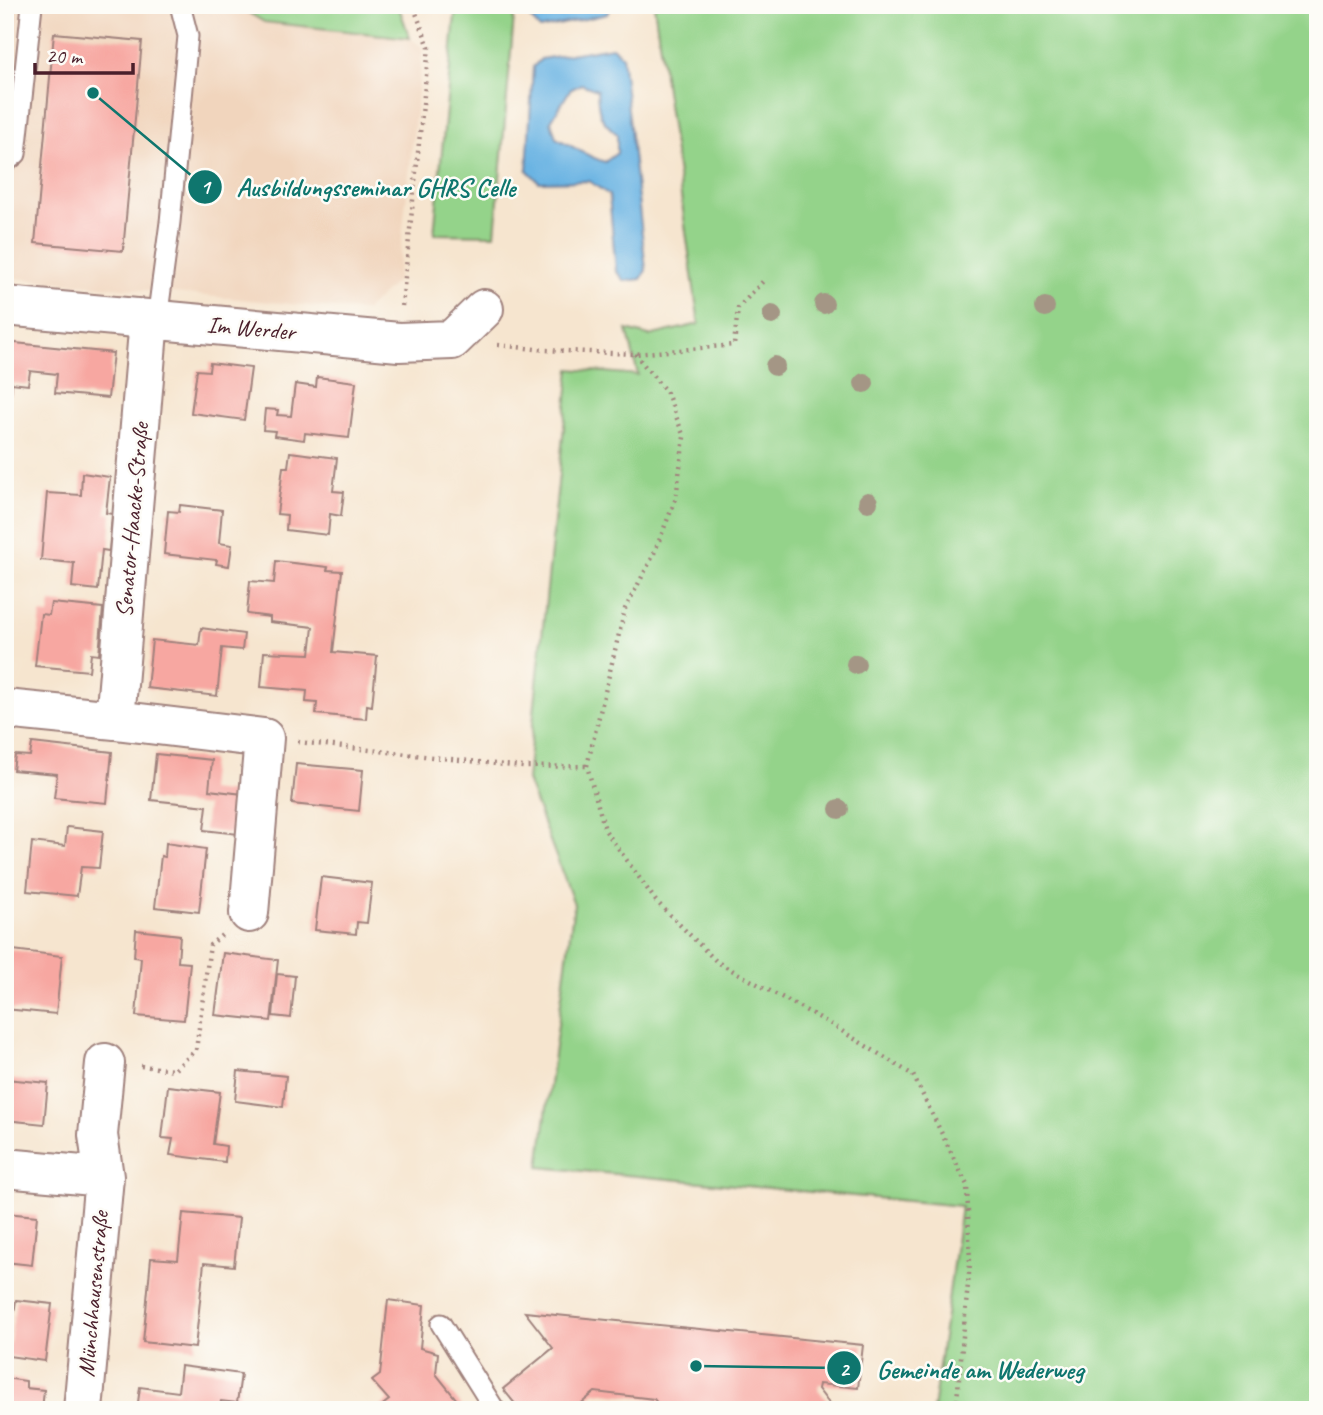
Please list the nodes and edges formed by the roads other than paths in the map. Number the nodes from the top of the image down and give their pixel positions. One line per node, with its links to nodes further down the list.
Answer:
1 (32, 5): 3 (lane)
2 (180, 5): 6 (lane)
3 (5, 163)
4 (5, 306): 6 (street, Im Werder)
5 (484, 309): 6 (street, Im Werder)
6 (153, 319): 8 (street, Senator-Haacke-Straße)
7 (5, 709): 8 (street)
8 (115, 720): 9 (street)
9 (249, 913)
10 (105, 1063): 12 (street, Münchhausenstraße)
11 (5, 1168): 12 (street, Münchhausenstraße)
12 (104, 1177): 14 (street, Münchhausenstraße)
13 (441, 1324): 15 (lane)
14 (83, 1410)
15 (495, 1410)

